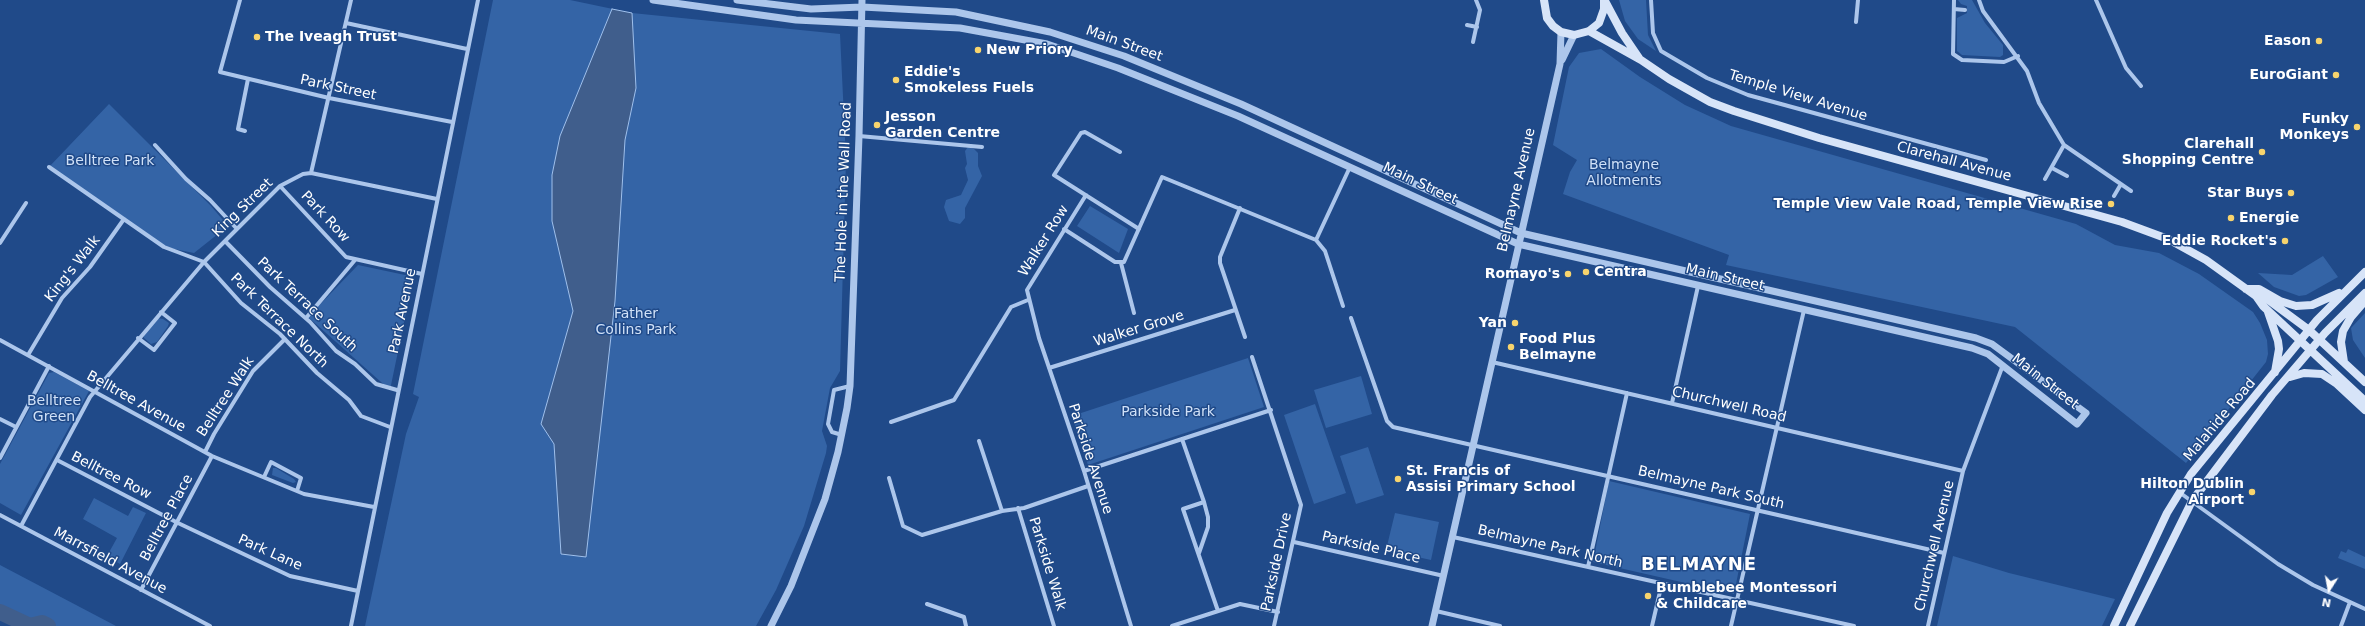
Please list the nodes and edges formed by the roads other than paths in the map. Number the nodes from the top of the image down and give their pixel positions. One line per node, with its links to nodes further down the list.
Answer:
1 (240, 0): 32 (street, Park Street)
2 (351, 0): 19 (street)
3 (478, 0): 28 (street, Park Avenue)
4 (653, 0): 17 (street, Main Street)
5 (737, 0): 14 (street, Main Street)
6 (1476, 0): 21 (street)
7 (1604, 0): 22 (main road); 30 (main road, Clarehall Avenue)
8 (1651, 0): 42 (street, Temple View Avenue)
9 (1858, 0): 18 (street)
10 (1954, 0): 15 (street)
11 (1978, 0): 29 (street)
12 (2096, 0): 33 (street)
13 (1543, 1): 24 (main road)
14 (862, 4): 17 (street, The Hole in the Wall Road); 23 (street, Main Street)
15 (1954, 9): 16 (street); 29 (street)
16 (1965, 10)
17 (861, 22): 27 (street, Main Street); 37 (street, The Hole in the Wall Road)
18 (1856, 22)
19 (346, 23): 28 (street); 34 (street)
20 (1467, 25): 21 (street)
21 (1477, 27): 26 (street)
22 (1589, 31): 25 (main road); 30 (main road, Clarehall Avenue)
23 (1050, 32): 27 (street); 61 (street, Main Street)
24 (1561, 32): 25 (main road); 31 (street, Belmayne Avenue)
25 (1574, 35): 31 (street, Belmayne Avenue)
26 (1474, 42)
27 (1047, 44): 43 (street, Main Street)
28 (467, 49): 35 (street, Park Avenue)
29 (2018, 56): 39 (street)
30 (1641, 60): 72 (main road, Clarehall Avenue)
31 (1560, 64): 61 (street, Belmayne Avenue)
32 (248, 79): 34 (street, Park Street); 36 (street)
33 (2141, 86)
34 (329, 98): 35 (street, Park Street); 46 (street)
35 (452, 122): 54 (street, Park Avenue)
36 (245, 131)
37 (859, 136): 40 (street); 104 (street, The Hole in the Wall Road)
38 (155, 144): 58 (street)
39 (2064, 145): 45 (street); 49 (street)
40 (982, 147)
41 (1120, 152): 52 (street)
42 (1986, 160)
43 (1350, 166): 62 (street); 65 (street, Main Street)
44 (49, 167): 57 (street, Park Terrace North)
45 (2052, 168): 47 (street); 48 (street)
46 (311, 173): 50 (street, King Street); 54 (street)
47 (2067, 176)
48 (2045, 180)
49 (2121, 184): 51 (street); 53 (street)
50 (280, 186): 58 (street, King Street); 66 (street, Park Row)
51 (2131, 191)
52 (1086, 195): 59 (street, Walker Row); 60 (street)
53 (2114, 196)
54 (437, 199): 70 (street, Park Avenue)
55 (26, 203): 64 (street)
56 (1240, 208): 60 (street); 62 (street); 80 (street)
57 (124, 219): 67 (street, Park Terrace North); 94 (street, King's Walk)
58 (237, 229): 63 (street, King Street)
59 (1064, 229): 68 (street); 76 (street, Walker Row)
60 (1139, 229): 68 (street)
61 (1521, 232): 65 (street, Belmayne Avenue); 98 (street, Main Street)
62 (1316, 240): 78 (street)
63 (225, 241): 67 (street, King Street); 84 (street, Park Terrace South)
64 (0, 242)
65 (1518, 244): 71 (street, Main Street); 96 (street, Belmayne Avenue)
66 (355, 260): 70 (street, Park Row); 84 (street, Park Row)
67 (204, 262): 82 (street, King Street); 89 (street, Park Terrace North)
68 (1120, 263): 83 (street)
69 (2365, 272): 73 (main road, Malahide Road)
70 (422, 274): 106 (street, Park Avenue)
71 (1698, 286): 81 (street, Main Street); 111 (street)
72 (2246, 289): 73 (main road); 75 (main road, Clarehall Avenue)
73 (2345, 290): 86 (main road, Malahide Road)
74 (2365, 292): 91 (main road, Malahide Road)
75 (2256, 296): 79 (main road, Clarehall Avenue); 86 (main road, Clarehall Avenue)
76 (1028, 300): 100 (street, Parkside Avenue); 115 (street)
77 (2365, 301): 97 (main road)
78 (1343, 306)
79 (2266, 309): 92 (main road, Clarehall Avenue); 101 (main road)
80 (1235, 310): 87 (street); 100 (street, Walker Grove)
81 (1804, 310): 98 (street, Main Street); 118 (street)
82 (161, 312): 88 (street, King Street); 88 (street)
83 (1134, 313)
84 (306, 318): 106 (street, Park Terrace South)
85 (1351, 318): 122 (street, Belmayne Park South)
86 (2309, 330): 91 (main road, Clarehall Avenue); 92 (main road, Malahide Road)
87 (1246, 337)
88 (138, 338): 107 (street, King Street)
89 (285, 339): 116 (street, Park Terrace North); 123 (street, Belltree Walk)
90 (0, 340): 94 (street, Belltree Avenue)
91 (2320, 340): 93 (main road, Malahide Road); 97 (main road, Clarehall Avenue)
92 (2301, 341): 93 (main road, Clarehall Avenue); 101 (main road, Malahide Road)
93 (2312, 350): 102 (main road, Malahide Road); 110 (main road, Clarehall Avenue)
94 (28, 355): 99 (street, Belltree Avenue)
95 (1252, 357): 112 (street, Parkside Drive)
96 (1491, 361): 108 (street, Churchwell Road); 122 (street, Belmayne Avenue)
97 (2345, 362): 103 (main road, Clarehall Avenue)
98 (2003, 365): 128 (street, Churchwell Avenue)
99 (49, 366): 107 (street, Belltree Avenue); 117 (street)
100 (1049, 368): 127 (street, Parkside Avenue)
101 (2274, 375): 105 (main road, Malahide Road)
102 (2289, 378): 109 (main road, Malahide Road); 113 (main road)
103 (2365, 382)
104 (850, 386): 119 (street, The Hole in the Wall Road); 119 (street)
105 (2263, 388): 109 (main road); 134 (main road, Malahide Road)
106 (398, 390): 116 (street, Park Avenue)
107 (95, 392): 123 (street, Belltree Avenue); 126 (street)
108 (1627, 393): 111 (street, Churchwell Road); 129 (street)
109 (2272, 395): 135 (main road, Malahide Road)
110 (2365, 402)
111 (1672, 403): 118 (street, Churchwell Road)
112 (1271, 410): 120 (street); 145 (street, Parkside Drive)
113 (2365, 410)
114 (0, 419): 117 (street)
115 (892, 422)
116 (390, 427): 137 (street, Park Avenue)
117 (16, 428): 125 (street)
118 (1777, 428): 128 (street, Churchwell Road); 139 (street)
119 (842, 435): 162 (street, The Hole in the Wall Road)
120 (1182, 439): 127 (street); 136 (street)
121 (979, 441): 140 (street)
122 (1473, 444): 129 (street, Belmayne Park South); 144 (street, Belmayne Avenue)
123 (204, 452): 124 (street, Belltree Avenue)
124 (212, 456): 130 (street, Belltree Avenue); 142 (street, Belltree Place)
125 (0, 458)
126 (57, 460): 142 (street, Belltree Row); 143 (street)
127 (1084, 471): 132 (street, Parkside Avenue)
128 (1963, 471): 147 (street, Churchwell Avenue)
129 (1608, 475): 139 (street, Belmayne Park South); 148 (street)
130 (264, 477): 133 (street, Belltree Avenue); 133 (street)
131 (889, 478): 140 (street)
132 (1088, 486): 138 (street); 165 (street, Parkside Avenue)
133 (297, 491): 137 (street, Belltree Avenue)
134 (2178, 492): 135 (street); 174 (main road, Malahide Road)
135 (2192, 501): 154 (street); 175 (main road, Malahide Road)
136 (1204, 502): 146 (street); 146 (street)
137 (374, 507): 152 (street, Park Avenue)
138 (1018, 508): 140 (street); 164 (street, Parkside Walk)
139 (1758, 510): 147 (street, Belmayne Park South); 153 (street)
140 (1002, 511)
141 (0, 515): 143 (street, Marrsfield Avenue)
142 (178, 523): 151 (street, Belltree Place); 152 (street, Park Lane)
143 (21, 526): 151 (street, Marrsfield Avenue)
144 (1453, 537): 148 (street, Belmayne Park North); 149 (street, Belmayne Avenue)
145 (1294, 542): 149 (street, Parkside Place); 159 (street, Parkside Drive)
146 (1199, 553): 157 (street)
147 (1944, 553): 173 (street, Churchwell Avenue)
148 (1588, 567): 150 (street, Belmayne Park North)
149 (1444, 576): 158 (street, Belmayne Avenue)
150 (1662, 583): 153 (street, Belmayne Park North); 170 (street)
151 (141, 590): 160 (street, Marrsfield Avenue)
152 (358, 591): 161 (street, Park Avenue)
153 (1737, 600): 171 (street); 172 (street, Belmayne Park North)
154 (2350, 602): 156 (street); 176 (street)
155 (927, 604): 163 (street)
156 (2365, 609)
157 (1218, 611): 159 (street); 166 (street)
158 (1436, 611): 168 (street, Belmayne Avenue); 169 (street)
159 (1278, 612): 167 (street, Parkside Drive)
160 (210, 626)
161 (351, 626)
162 (771, 626)
163 (966, 626)
164 (1054, 626)
165 (1131, 626)
166 (1172, 626)
167 (1274, 626)
168 (1432, 626)
169 (1500, 626)
170 (1652, 626)
171 (1731, 626)
172 (1854, 626)
173 (1928, 626)
174 (2114, 626)
175 (2130, 626)
176 (2341, 626)

